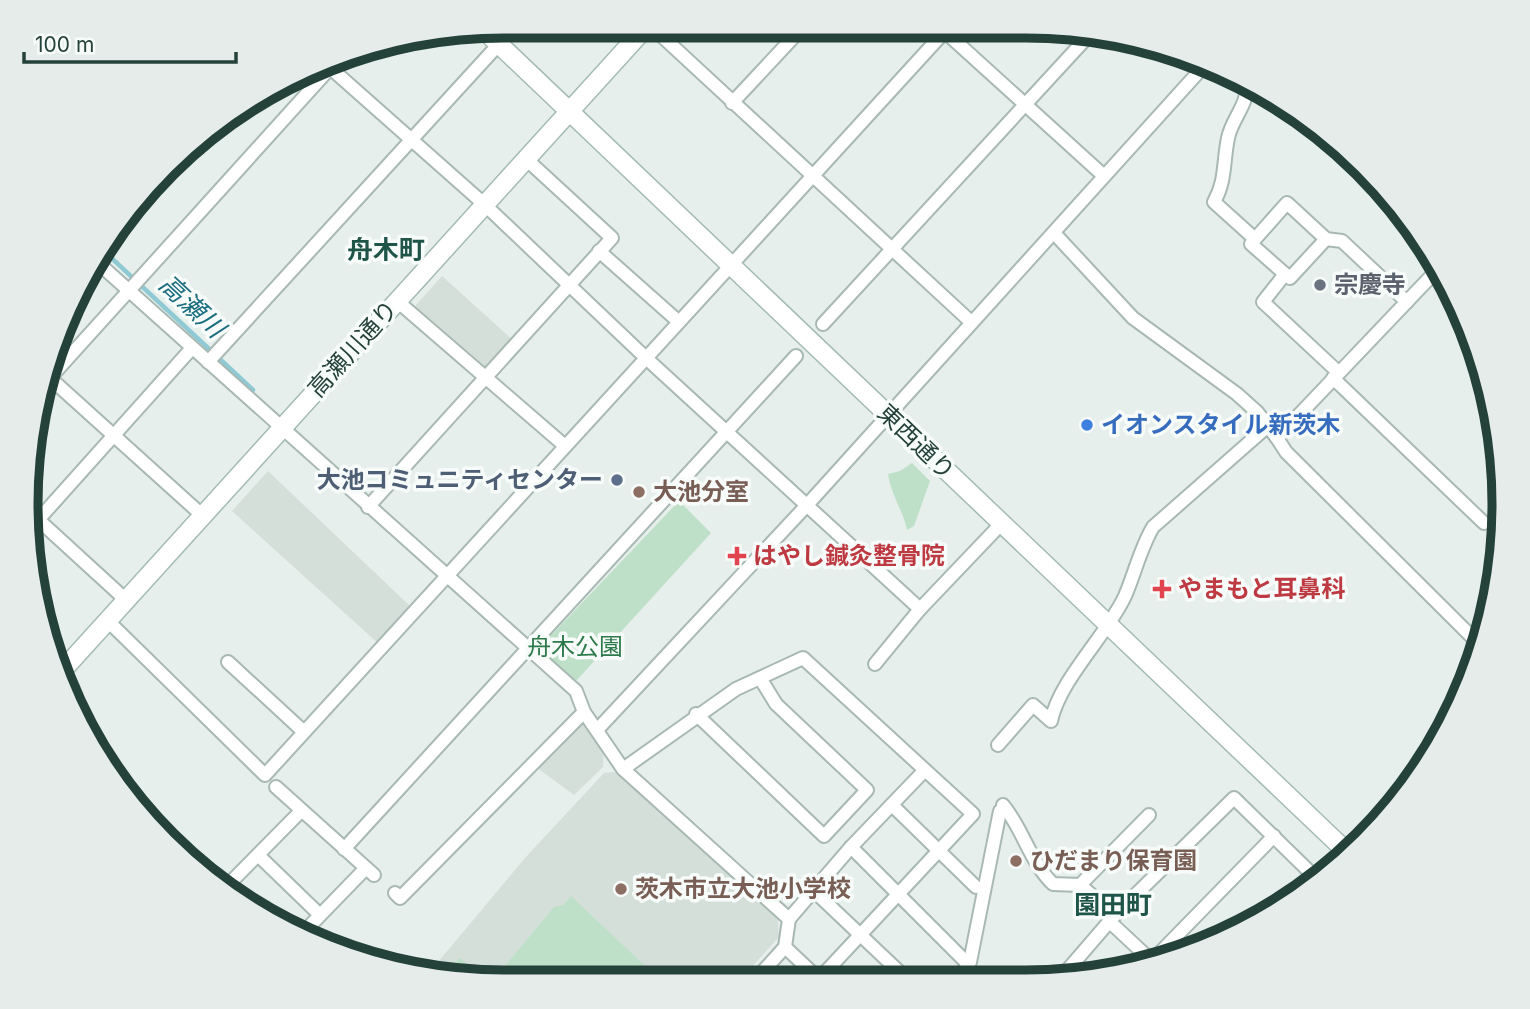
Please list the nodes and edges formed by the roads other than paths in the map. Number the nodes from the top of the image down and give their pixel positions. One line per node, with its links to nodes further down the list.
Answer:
1 (493, 38): 8 (street, 東西通り)
2 (636, 38): 15 (street, 高瀬川通り)
3 (664, 38): 13 (street)
4 (793, 38): 13 (street)
5 (938, 38): 19 (street)
6 (954, 38): 14 (street)
7 (1083, 42): 14 (street)
8 (499, 44): 15 (street, 東西通り); 16 (street)
9 (334, 71): 16 (street)
10 (1198, 72): 18 (street)
11 (317, 78): 30 (street)
12 (1247, 95): 22 (street)
13 (732, 103): 19 (street)
14 (1027, 106): 18 (street); 24 (street)
15 (568, 111): 17 (street, 高瀬川通り); 26 (street, 東西通り)
16 (411, 139): 20 (street); 39 (street)
17 (525, 158): 20 (street, 高瀬川通り); 25 (street)
18 (1104, 176): 21 (street)
19 (812, 177): 24 (street); 26 (street)
20 (484, 204): 31 (street); 32 (street, 高瀬川通り)
21 (1054, 233): 35 (street); 46 (street)
22 (1255, 239): 23 (street); 28 (street)
23 (1326, 239): 28 (street); 33 (street)
24 (894, 250): 35 (street); 36 (street)
25 (600, 251): 31 (street); 34 (street)
26 (731, 265): 34 (street); 45 (street, 東西通り)
27 (104, 266): 30 (street)
28 (1286, 274): 42 (street)
29 (1431, 276): 33 (street)
30 (133, 285): 37 (street); 41 (street)
31 (569, 285): 40 (street); 43 (street)
32 (396, 300): 43 (street); 47 (street, 高瀬川通り)
33 (1407, 302): 42 (street)
34 (679, 322): 40 (street)
35 (971, 322): 45 (street)
36 (823, 324)
37 (192, 348): 39 (street); 49 (street)
38 (796, 356): 48 (street)
39 (212, 357): 47 (street)
40 (646, 358): 48 (street); 51 (street)
41 (59, 368)
42 (1335, 375): 50 (street); 58 (street)
43 (486, 378): 51 (street); 53 (street)
44 (55, 382): 49 (street)
45 (887, 414): 52 (street); 57 (street, 東西通り)
46 (1269, 425): 50 (street); 63 (street)
47 (282, 428): 53 (street); 55 (street, 高瀬川通り)
48 (727, 430): 52 (street); 65 (street)
49 (114, 435): 54 (street); 55 (street)
50 (1277, 438): 64 (street)
51 (565, 446): 59 (street)
52 (808, 503): 61 (street); 72 (street)
53 (368, 507): 59 (street)
54 (38, 513)
55 (203, 516): 60 (street, 高瀬川通り)
56 (39, 521): 60 (street)
57 (1002, 523): 61 (street); 63 (street, 東西通り)
58 (1485, 523)
59 (446, 577): 65 (street); 73 (street)
60 (126, 600): 62 (street, 高瀬川通り)
61 (920, 609): 67 (street)
62 (107, 620): 68 (street, 高瀬川通り); 73 (street)
63 (1108, 624): 74 (street); 83 (street, 東西通り)
64 (1472, 637)
65 (528, 648): 70 (street); 84 (street)
66 (228, 662): 73 (street)
67 (876, 664)
68 (67, 665)
69 (760, 678): 71 (street); 71 (street); 76 (street)
70 (584, 712): 72 (street); 93 (street)
71 (696, 714): 75 (street)
72 (597, 730): 75 (street)
73 (304, 732)
74 (998, 745)
75 (623, 769): 96 (street)
76 (925, 770): 78 (street); 85 (street)
77 (276, 787): 79 (street)
78 (892, 805): 82 (street); 85 (street)
79 (301, 811): 84 (street); 86 (street)
80 (1149, 815): 89 (street)
81 (1274, 835): 87 (street); 95 (street); 100 (street)
82 (851, 847): 91 (street); 92 (street)
83 (1342, 847)
84 (344, 849): 94 (street)
85 (939, 850): 90 (street); 92 (street)
86 (257, 855): 88 (street); 94 (street)
87 (1311, 873)
88 (231, 881)
89 (1080, 885): 95 (street); 102 (street)
90 (976, 887)
91 (813, 890): 96 (street); 98 (street)
92 (899, 892): 98 (street); 102 (street)
93 (395, 893)
94 (320, 915): 97 (street)
95 (1113, 918): 101 (street); 103 (street)
96 (789, 919): 99 (street)
97 (309, 927)
98 (860, 935): 106 (street); 107 (street)
99 (785, 947): 104 (street); 105 (street)
100 (1165, 949)
101 (1144, 955)
102 (967, 967): 108 (street); 109 (street)
103 (1069, 969)
104 (764, 970)
105 (809, 970)
106 (829, 970)
107 (897, 970)
108 (965, 970)
109 (969, 970)

